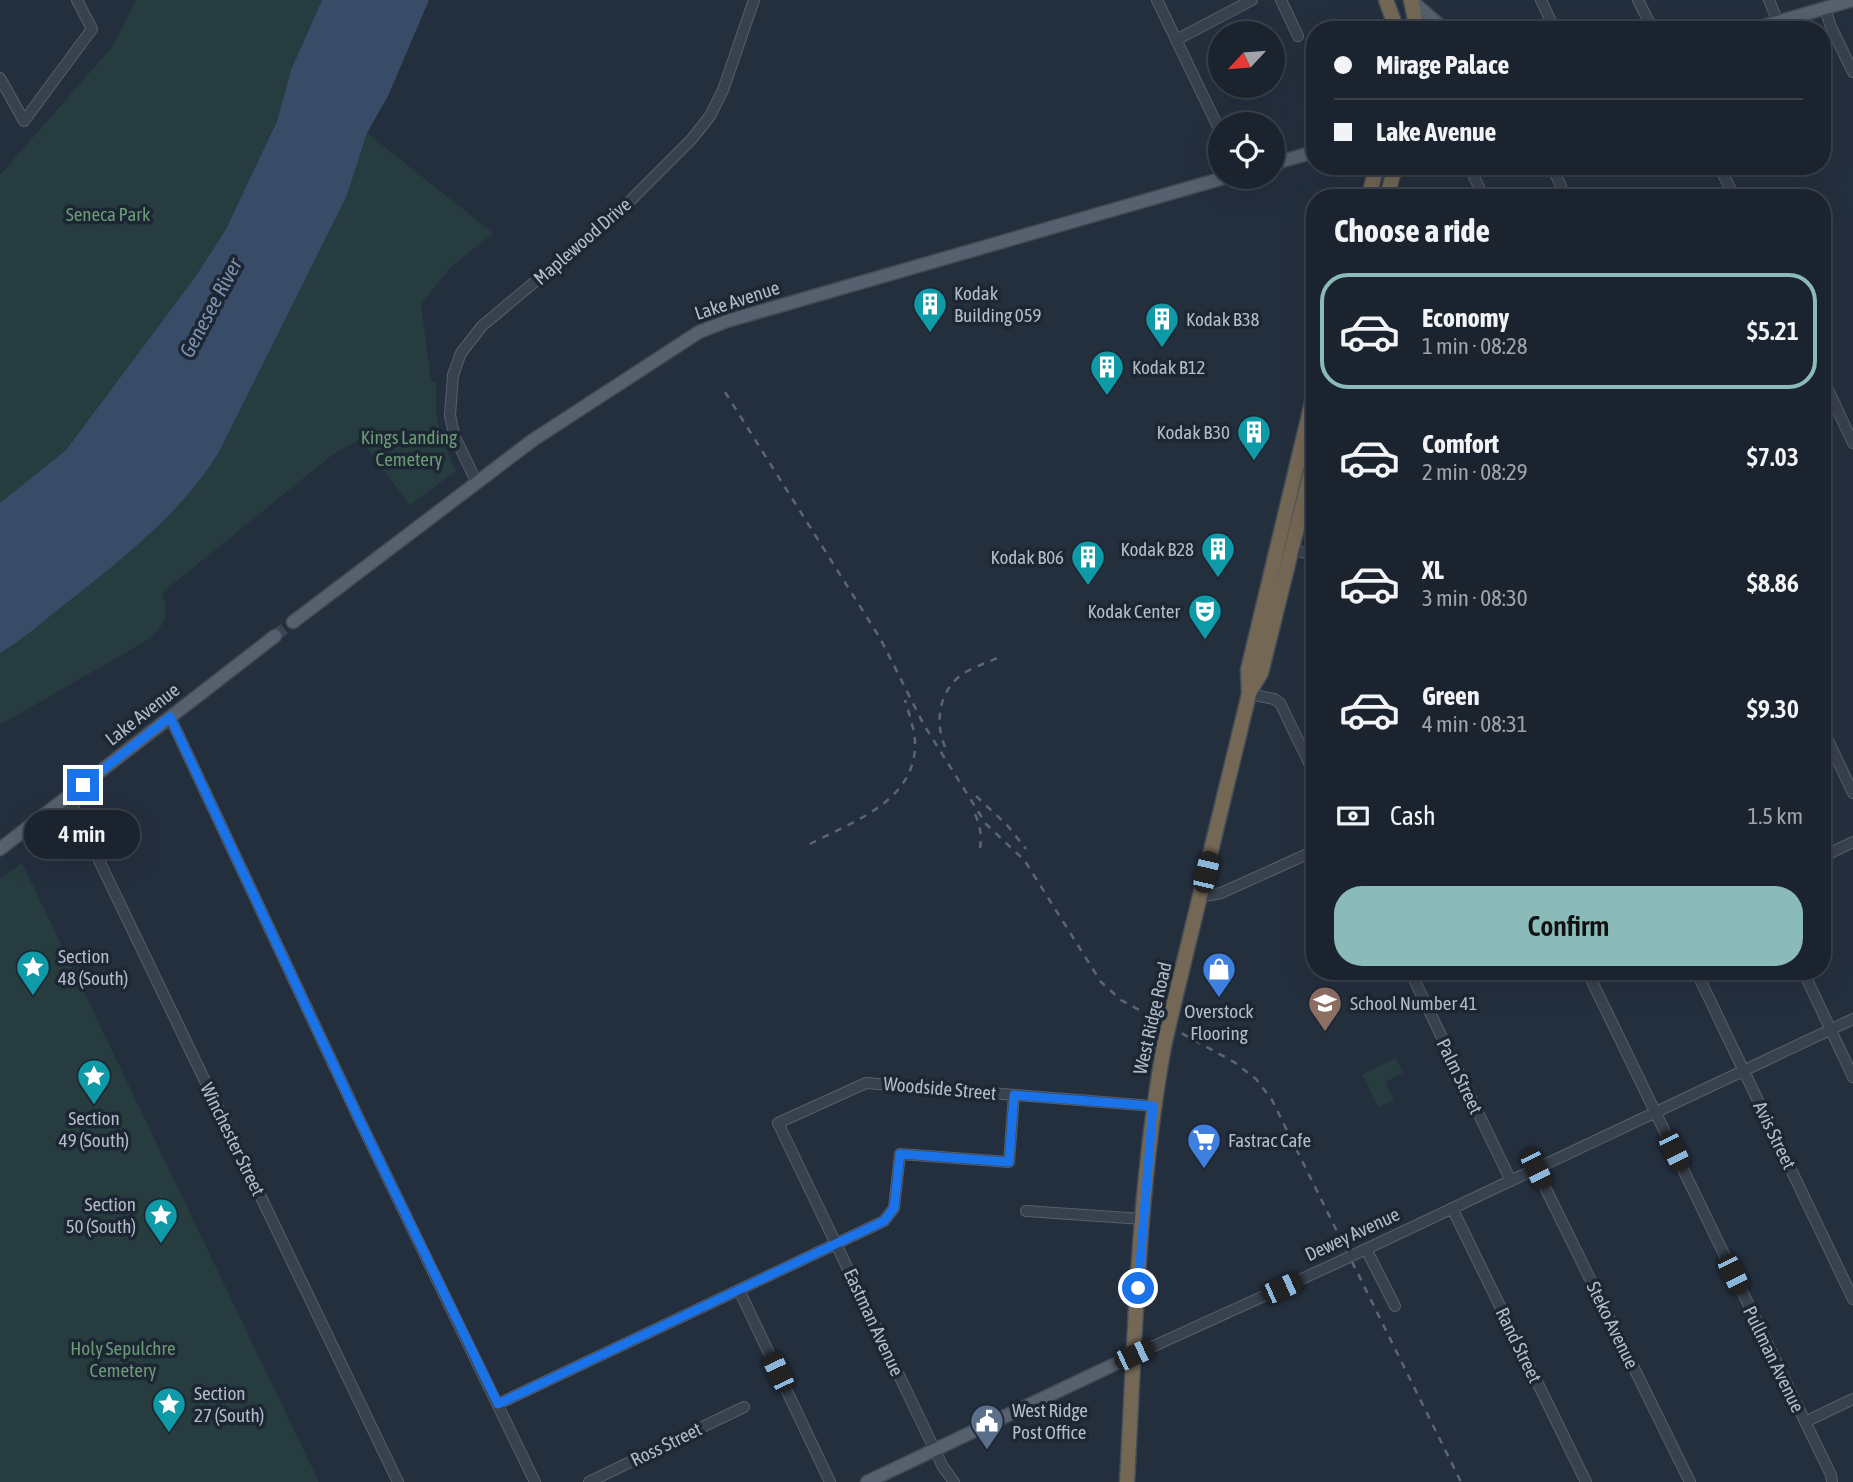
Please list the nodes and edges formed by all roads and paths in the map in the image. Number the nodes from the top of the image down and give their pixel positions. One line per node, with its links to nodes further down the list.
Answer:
1 (76, 0): 25 (street)
2 (754, 0): 35 (street, Maplewood Drive)
3 (1157, 0): 23 (street)
4 (1252, 0): 23 (street)
5 (1281, 0): 22 (street)
6 (1387, 0): 13 (highway)
7 (1411, 0): 14 (highway); 15 (main road)
8 (1541, 0): 16 (street)
9 (1638, 0): 17 (street)
10 (1769, 0): 18 (street)
11 (1853, 0): 12 (main road)
12 (1825, 8): 19 (main road); 20 (street)
13 (1394, 21)
14 (1415, 21)
15 (1435, 21)
16 (1551, 21)
17 (1648, 21)
18 (1778, 21)
19 (1781, 21)
20 (1829, 21)
21 (1831, 27): 24 (street)
22 (1298, 36)
23 (1176, 40): 26 (street)
24 (1853, 72)
25 (0, 78)
26 (1211, 112)
27 (1306, 154): 28 (main road)
28 (1285, 160)
29 (1208, 182): 35 (main road, Lake Avenue)
30 (1831, 396): 31 (street)
31 (1835, 404): 32 (street); 34 (street)
32 (1831, 406)
33 (1306, 436): 37 (highway, West Ridge Road)
34 (1853, 443)
35 (477, 483): 39 (main road, Lake Avenue)
36 (1306, 484): 37 (highway, West Ridge Road)
37 (1285, 548): 38 (street); 41 (highway, West Ridge Road)
38 (1306, 553)
39 (293, 622)
40 (275, 636): 42 (main road, Lake Avenue)
41 (1249, 694): 44 (street); 51 (highway, West Ridge Road)
42 (170, 717): 46 (main road, Lake Avenue); 76 (street)
43 (1831, 747): 45 (street)
44 (1306, 757)
45 (1853, 793)
46 (68, 796): 48 (main road, Lake Avenue); 80 (street, Winchester Street)
47 (1853, 842): 49 (street)
48 (0, 849)
49 (1831, 853)
50 (1306, 855): 51 (street)
51 (1200, 897): 61 (highway, West Ridge Road, bridge)
52 (1414, 980): 65 (street, Palm Street)
53 (1591, 980): 62 (street, Pullman Avenue)
54 (1700, 980): 58 (street, Avis Street)
55 (1806, 980): 57 (street)
56 (1853, 1019): 57 (street, Dewey Avenue)
57 (1830, 1030): 58 (street, Dewey Avenue); 59 (street)
58 (1744, 1070): 62 (street, Dewey Avenue); 72 (street, Avis Street)
59 (1853, 1077)
60 (1014, 1095): 61 (street, Woodside Street); 63 (street, Woodside Street); 69 (street)
61 (1153, 1106): 68 (highway, West Ridge Road)
62 (1655, 1113): 64 (street, Dewey Avenue); 78 (street, Pullman Avenue)
63 (778, 1123): 69 (street, Eastman Avenue)
64 (1536, 1169): 65 (street, Dewey Avenue); 88 (street, Steko Avenue)
65 (1511, 1181): 66 (street, Dewey Avenue)
66 (1452, 1208): 70 (street, Dewey Avenue); 87 (street, Rand Street)
67 (1026, 1211): 68 (street)
68 (1143, 1219): 74 (highway, West Ridge Road)
69 (836, 1243): 71 (street); 79 (street, Eastman Avenue)
70 (1364, 1250): 73 (street); 74 (street, Dewey Avenue, bridge)
71 (740, 1290): 76 (street); 83 (street)
72 (1853, 1299)
73 (1395, 1306)
74 (1134, 1355): 79 (main road, Dewey Avenue); 86 (highway, West Ridge Road)
75 (1853, 1399): 78 (street)
76 (498, 1404): 81 (street)
77 (744, 1407): 82 (street, Ross Street)
78 (1805, 1422): 89 (street, Pullman Avenue)
79 (934, 1450): 84 (main road, Dewey Avenue); 85 (street, Eastman Avenue)
80 (398, 1482)
81 (536, 1482)
82 (589, 1482)
83 (830, 1482)
84 (867, 1482)
85 (954, 1482)
86 (1127, 1482)
87 (1586, 1482)
88 (1690, 1482)
89 (1832, 1482)

